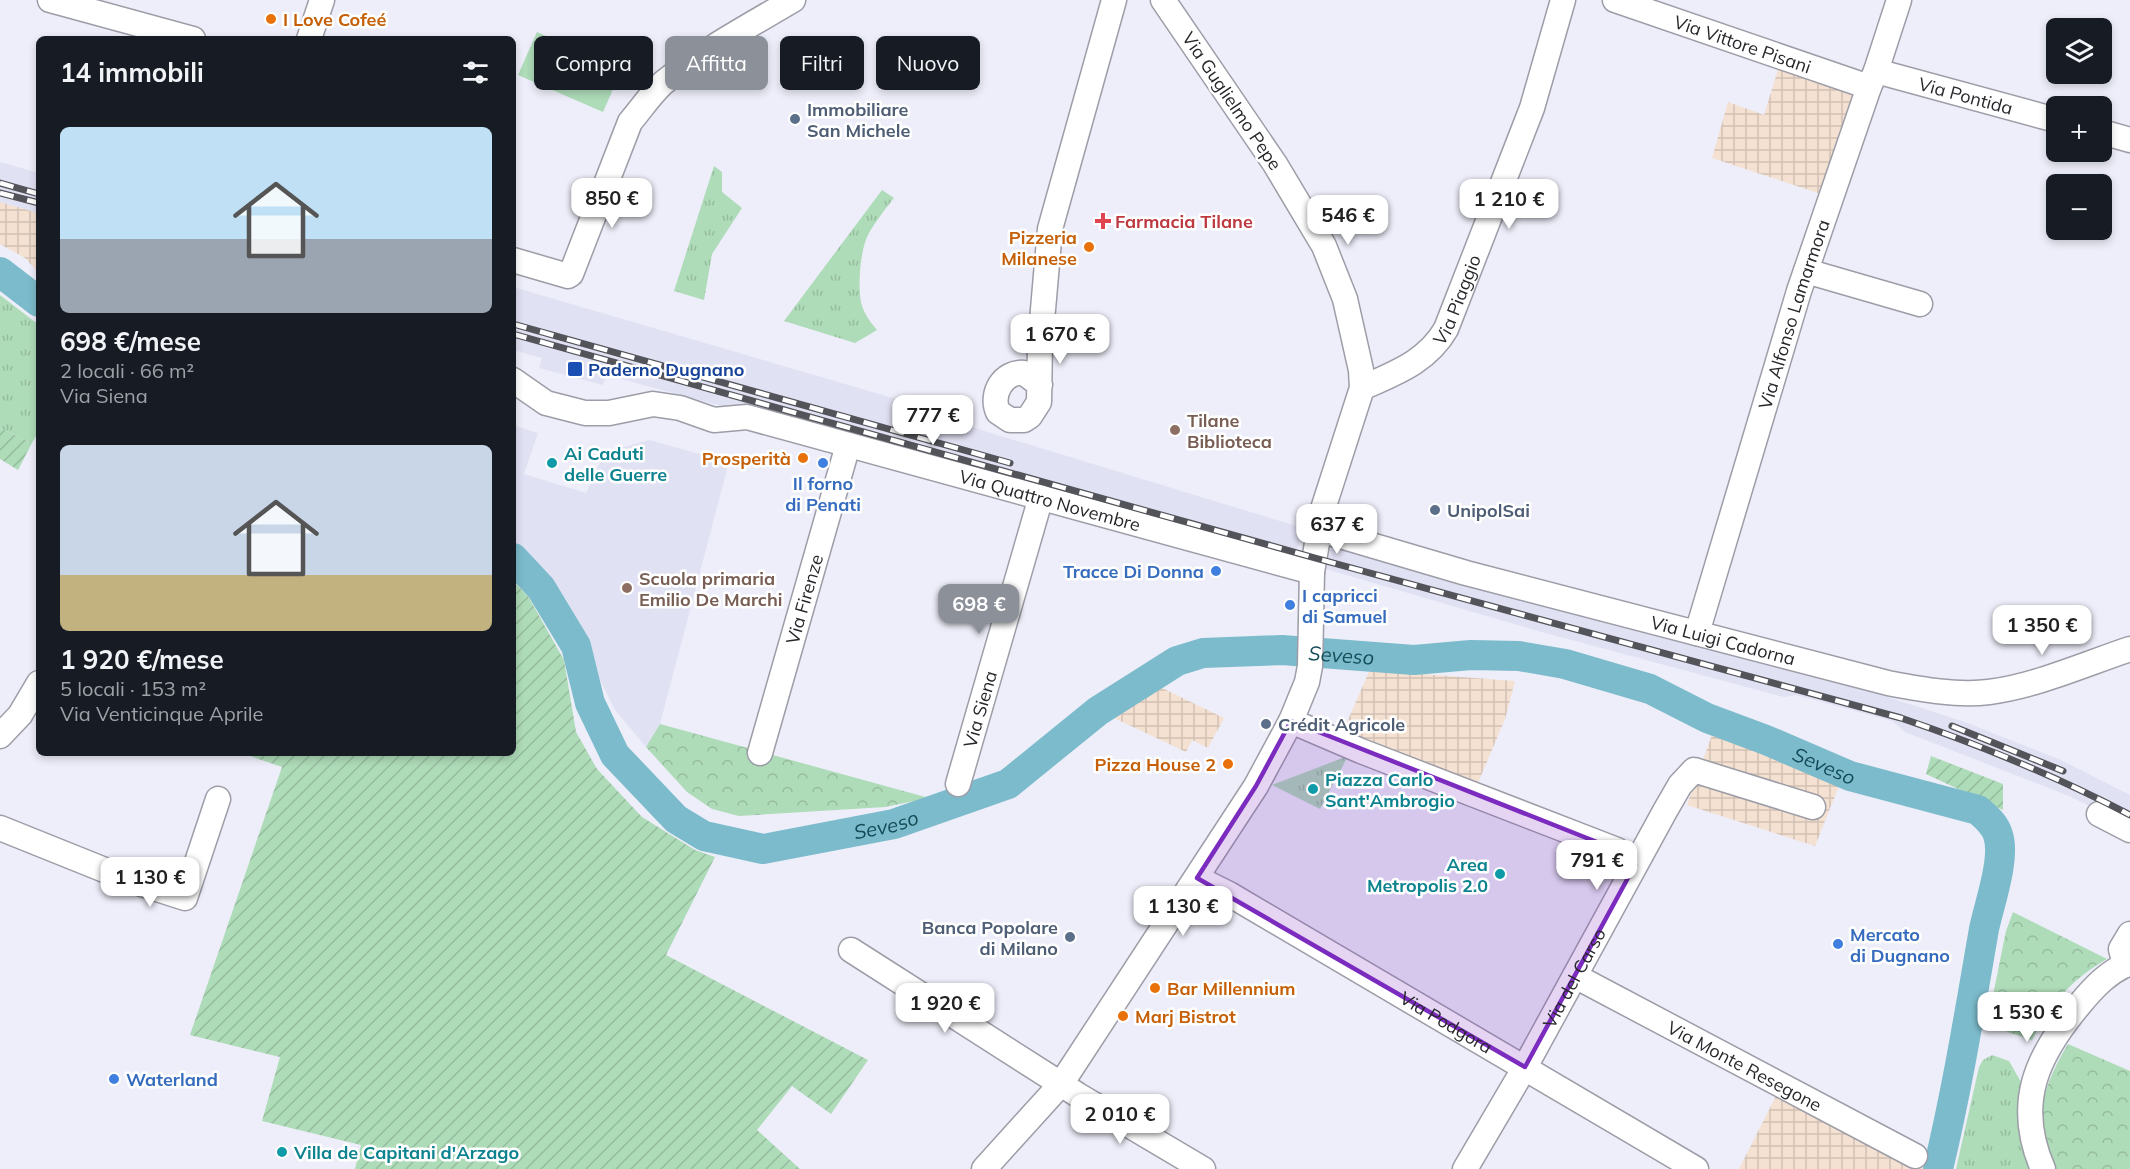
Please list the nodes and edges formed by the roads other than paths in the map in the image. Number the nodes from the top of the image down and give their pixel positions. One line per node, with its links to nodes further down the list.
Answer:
1 (50, 0): 9 (street)
2 (322, 0): 10 (street)
3 (793, 0): 15 (street)
4 (1562, 0): 20 (street, Via Piaggio)
5 (1616, 0): 11 (street, Via Vittore Pisani)
6 (1899, 0): 11 (street, Via Alfonso Lamarmora)
7 (1115, 1): 18 (street)
8 (1166, 2): 20 (street, Via Guglielmo Pepe)
9 (182, 36)
10 (310, 36)
11 (1873, 79): 12 (street, Via Pontida); 16 (street, Via Alfonso Lamarmora)
12 (2046, 118)
13 (2112, 135): 14 (street)
14 (2130, 140)
15 (516, 261)
16 (1806, 271): 17 (street); 25 (street, Via Alfonso Lamarmora)
17 (1920, 304)
18 (1030, 378)
19 (516, 382): 21 (street, Via Quattro Novembre)
20 (1362, 388): 23 (street, Via Guglielmo Pepe)
21 (848, 445): 22 (street, Via Quattro Novembre); 30 (street, Via Firenze)
22 (1041, 497): 24 (street, Via Quattro Novembre); 31 (street, Via Siena)
23 (1320, 530): 24 (street, Via Guglielmo Pepe); 25 (street, Via Luigi Cadorna)
24 (1312, 572): 28 (street, Via Guglielmo Pepe)
25 (1696, 633): 26 (street, Via Luigi Cadorna)
26 (2130, 649)
27 (36, 688): 29 (street)
28 (1291, 721): 37 (street); 38 (street, Via Guglielmo Pepe)
29 (0, 736)
30 (760, 753)
31 (958, 784)
32 (218, 800): 35 (street)
33 (1812, 807): 37 (street, Via del Carso)
34 (2099, 814): 36 (street)
35 (0, 828)
36 (2130, 830)
37 (1635, 865): 42 (street, Via del Carso)
38 (1197, 878): 43 (street, Via Podgora); 44 (street, Via Guglielmo Pepe)
39 (2130, 934): 41 (street)
40 (851, 950): 44 (street)
41 (2127, 964): 51 (street)
42 (1575, 976): 43 (street, Via del Carso); 45 (street, Via Monte Resegone)
43 (1525, 1067): 46 (street, Via Podgora); 49 (street, Via del Carso)
44 (1061, 1084): 47 (street, Via Guglielmo Pepe); 48 (street)
45 (1915, 1156)
46 (1667, 1162): 50 (street, Via Podgora)
47 (984, 1169)
48 (1203, 1169)
49 (1465, 1169)
50 (1696, 1169)
51 (2043, 1169)

